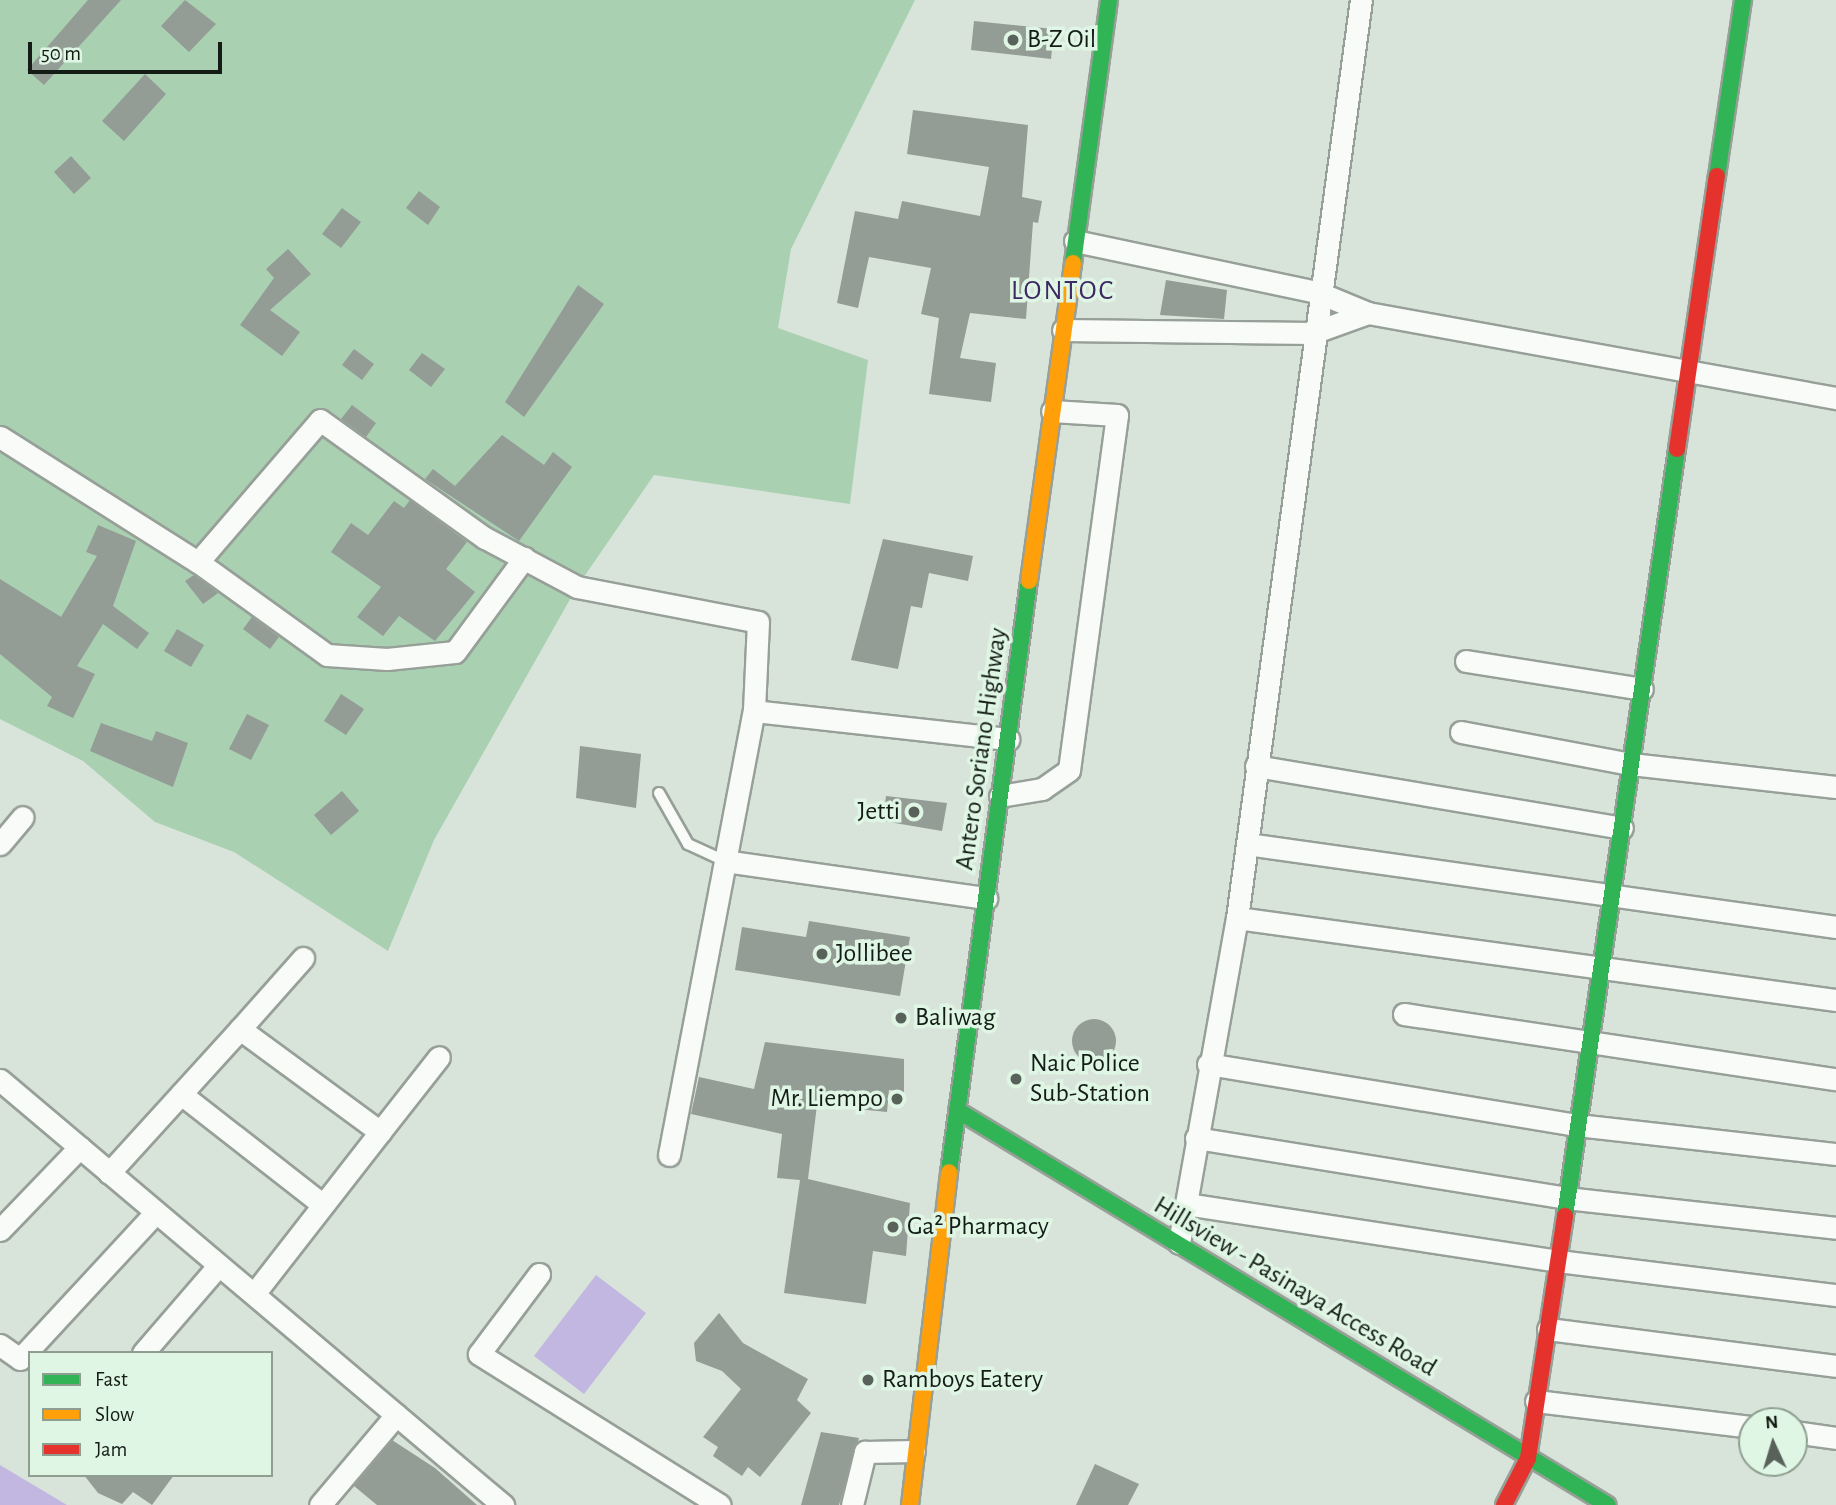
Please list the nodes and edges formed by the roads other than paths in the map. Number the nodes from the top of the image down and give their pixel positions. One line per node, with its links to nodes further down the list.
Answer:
1 (1109, 0): 4 (street, Antero Soriano Highway)
2 (1361, 0): 5 (street)
3 (1743, 0): 9 (street)
4 (1075, 241): 5 (street); 7 (street, Antero Soriano Highway)
5 (1317, 292): 6 (street); 8 (street)
6 (1368, 313): 8 (street); 9 (street)
7 (1063, 330): 8 (street); 11 (street, Antero Soriano Highway)
8 (1312, 333): 21 (street)
9 (1690, 373): 10 (street); 16 (street)
10 (1836, 398)
11 (1052, 411): 19 (street, Antero Soriano Highway); 24 (street)
12 (0, 437): 14 (street)
13 (524, 558): 14 (street); 14 (street); 17 (street)
14 (198, 562)
15 (1466, 661): 16 (street)
16 (1642, 689): 20 (street)
17 (754, 711): 19 (street); 29 (street)
18 (1461, 732): 20 (street)
19 (1008, 739): 24 (street, Antero Soriano Highway)
20 (1631, 764): 22 (street); 26 (street)
21 (1256, 766): 26 (street); 27 (street)
22 (1836, 787)
23 (659, 793): 29 (lane)
24 (1000, 796): 31 (street, Antero Soriano Highway)
25 (23, 817): 28 (street)
26 (1622, 828): 30 (street)
27 (1247, 844): 30 (street); 32 (street)
28 (0, 845)
29 (725, 861): 31 (street); 51 (street)
30 (1612, 893): 33 (street); 35 (street)
31 (986, 898): 45 (street, Antero Soriano Highway)
32 (1237, 918): 35 (street); 41 (street)
33 (1836, 927)
34 (303, 958): 38 (street)
35 (1600, 971): 36 (street); 39 (street)
36 (1836, 1000)
37 (1404, 1014): 39 (street)
38 (240, 1029): 44 (street); 47 (street)
39 (1590, 1042): 42 (street); 46 (street)
40 (439, 1057): 47 (street)
41 (1208, 1064): 46 (street); 48 (street)
42 (1836, 1079)
43 (0, 1081): 49 (street)
44 (181, 1094): 52 (street); 55 (street)
45 (957, 1110): 59 (street, Hillsview - Pasinaya Access Road); 74 (street, Antero Soriano Highway)
46 (1577, 1125): 50 (street); 53 (street)
47 (380, 1132): 55 (street)
48 (1196, 1138): 53 (street); 54 (street)
49 (79, 1147): 52 (street); 58 (street)
50 (1836, 1154)
51 (669, 1155)
52 (109, 1172): 56 (street)
53 (1566, 1198): 57 (street); 60 (street)
54 (1186, 1203): 59 (street); 60 (street)
55 (323, 1205): 63 (street)
56 (156, 1212): 61 (street); 66 (street)
57 (1836, 1228)
58 (0, 1230)
59 (1179, 1243): 75 (street, Hillsview - Pasinaya Access Road)
60 (1558, 1261): 64 (street); 65 (street)
61 (219, 1265): 63 (street); 67 (street)
62 (539, 1274): 78 (street)
63 (254, 1294): 70 (street)
64 (1836, 1295)
65 (1548, 1329): 68 (street); 69 (street)
66 (0, 1345)
67 (146, 1351)
68 (1836, 1366)
69 (1536, 1401): 71 (street); 75 (street)
70 (396, 1415): 76 (street); 77 (street)
71 (1738, 1425)
72 (1808, 1434): 73 (street)
73 (1836, 1438)
74 (914, 1451): 79 (street); 80 (street, Antero Soriano Highway)
75 (1528, 1458): 81 (street); 82 (street, Hillsview - Pasinaya Access Road)
76 (320, 1505)
77 (503, 1505)
78 (720, 1505)
79 (852, 1505)
80 (910, 1505)
81 (1504, 1505)
82 (1608, 1505)

